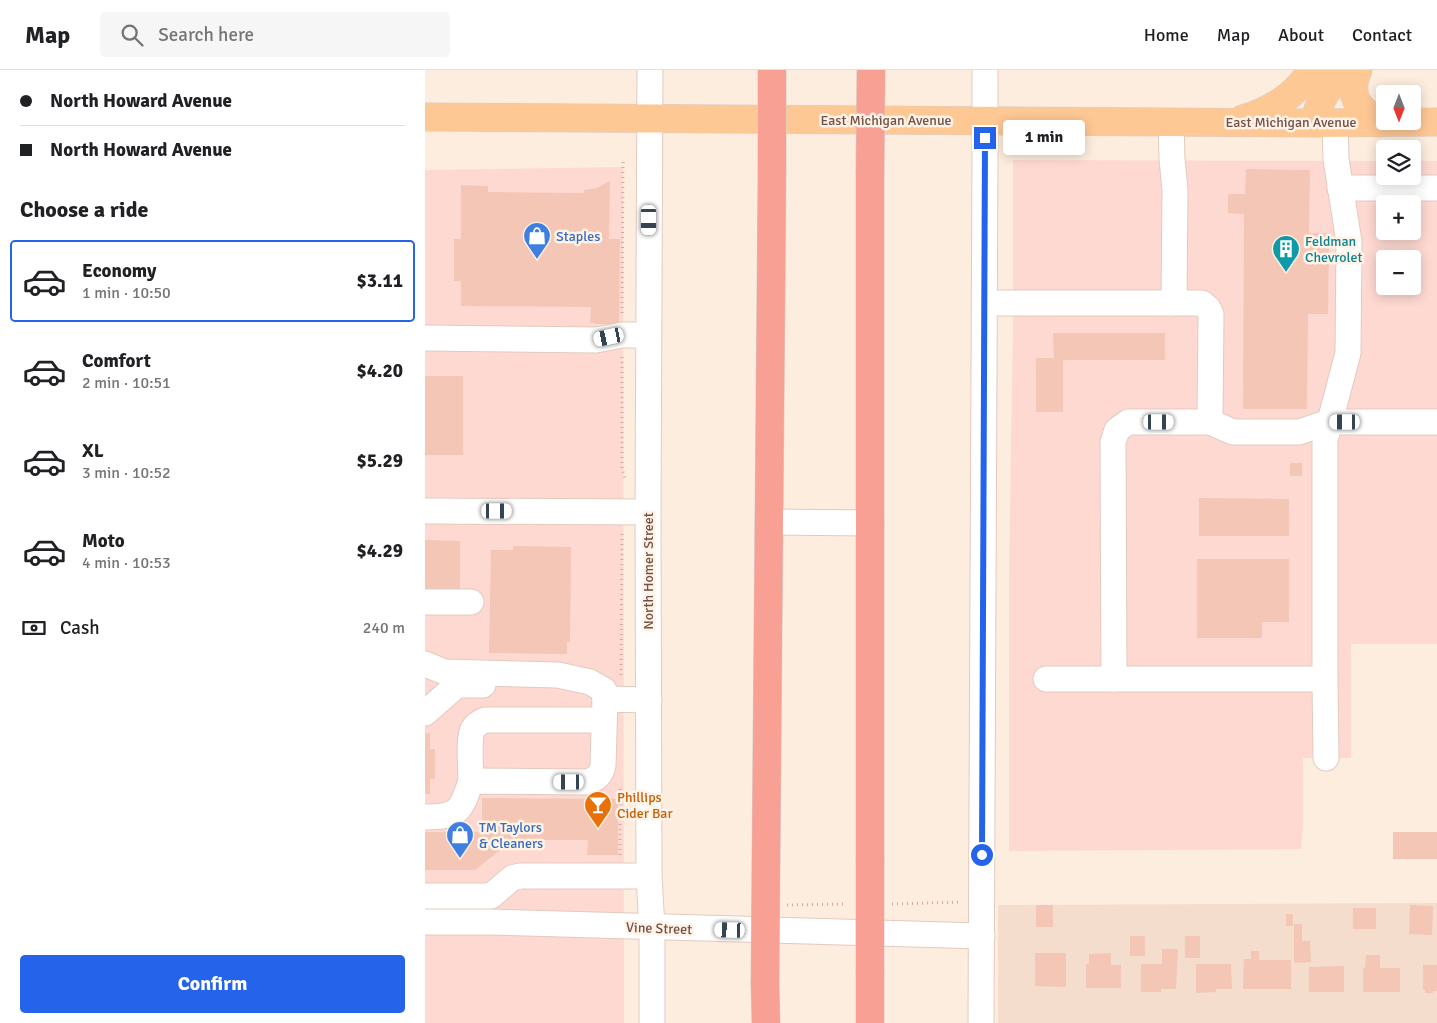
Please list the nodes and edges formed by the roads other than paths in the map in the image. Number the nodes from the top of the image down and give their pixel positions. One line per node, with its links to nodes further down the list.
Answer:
1 (650, 70): 11 (street, North Homer Street)
2 (772, 70): 31 (highway, bridge)
3 (871, 70): 32 (highway, bridge)
4 (985, 70): 12 (street)
5 (1297, 70): 9 (main road)
6 (1311, 70): 9 (main road)
7 (1347, 70): 18 (main road)
8 (1358, 70): 15 (main road)
9 (1276, 104): 14 (main road)
10 (425, 117): 11 (main road, East Michigan Avenue)
11 (650, 118): 12 (main road, East Michigan Avenue); 24 (street, North Homer Street)
12 (985, 121): 13 (main road, East Michigan Avenue); 23 (street)
13 (1171, 122): 14 (main road, East Michigan Avenue); 22 (street)
14 (1231, 122): 18 (main road, East Michigan Avenue)
15 (1376, 122)
16 (1421, 122): 17 (main road, East Michigan Avenue)
17 (1437, 122)
18 (1325, 123): 19 (main road, East Michigan Avenue); 20 (street)
19 (1376, 123)
20 (1340, 188): 21 (street); 27 (street)
21 (1437, 188)
22 (1174, 302): 23 (street); 26 (street)
23 (985, 303): 53 (street)
24 (648, 335): 25 (street); 30 (street, North Homer Street)
25 (425, 338)
26 (1210, 422): 27 (street); 37 (street)
27 (1329, 422): 28 (street); 38 (street)
28 (1437, 422)
29 (425, 510): 30 (street)
30 (648, 512): 41 (street, North Homer Street)
31 (768, 522): 32 (street); 55 (highway, bridge)
32 (871, 523): 56 (highway, bridge)
33 (425, 602): 34 (street)
34 (471, 602)
35 (425, 664): 40 (street)
36 (1046, 679): 37 (street)
37 (1114, 679): 38 (street)
38 (1325, 679): 44 (street)
39 (457, 685): 40 (street); 42 (street); 43 (street)
40 (600, 700): 41 (street); 45 (street); 45 (street)
41 (649, 700): 47 (street, North Homer Street)
42 (425, 713)
43 (425, 725)
44 (1326, 758)
45 (471, 781): 46 (street)
46 (425, 817)
47 (649, 876): 49 (street); 52 (street, North Homer Street)
48 (425, 896): 49 (street)
49 (491, 896): 51 (street)
50 (425, 922): 51 (street, Vine Street)
51 (491, 922): 52 (street, Vine Street)
52 (652, 928): 53 (street, Vine Street); 54 (street, North Homer Street)
53 (982, 936): 57 (street)
54 (652, 1023)
55 (766, 1023)
56 (870, 1023)
57 (981, 1023)

